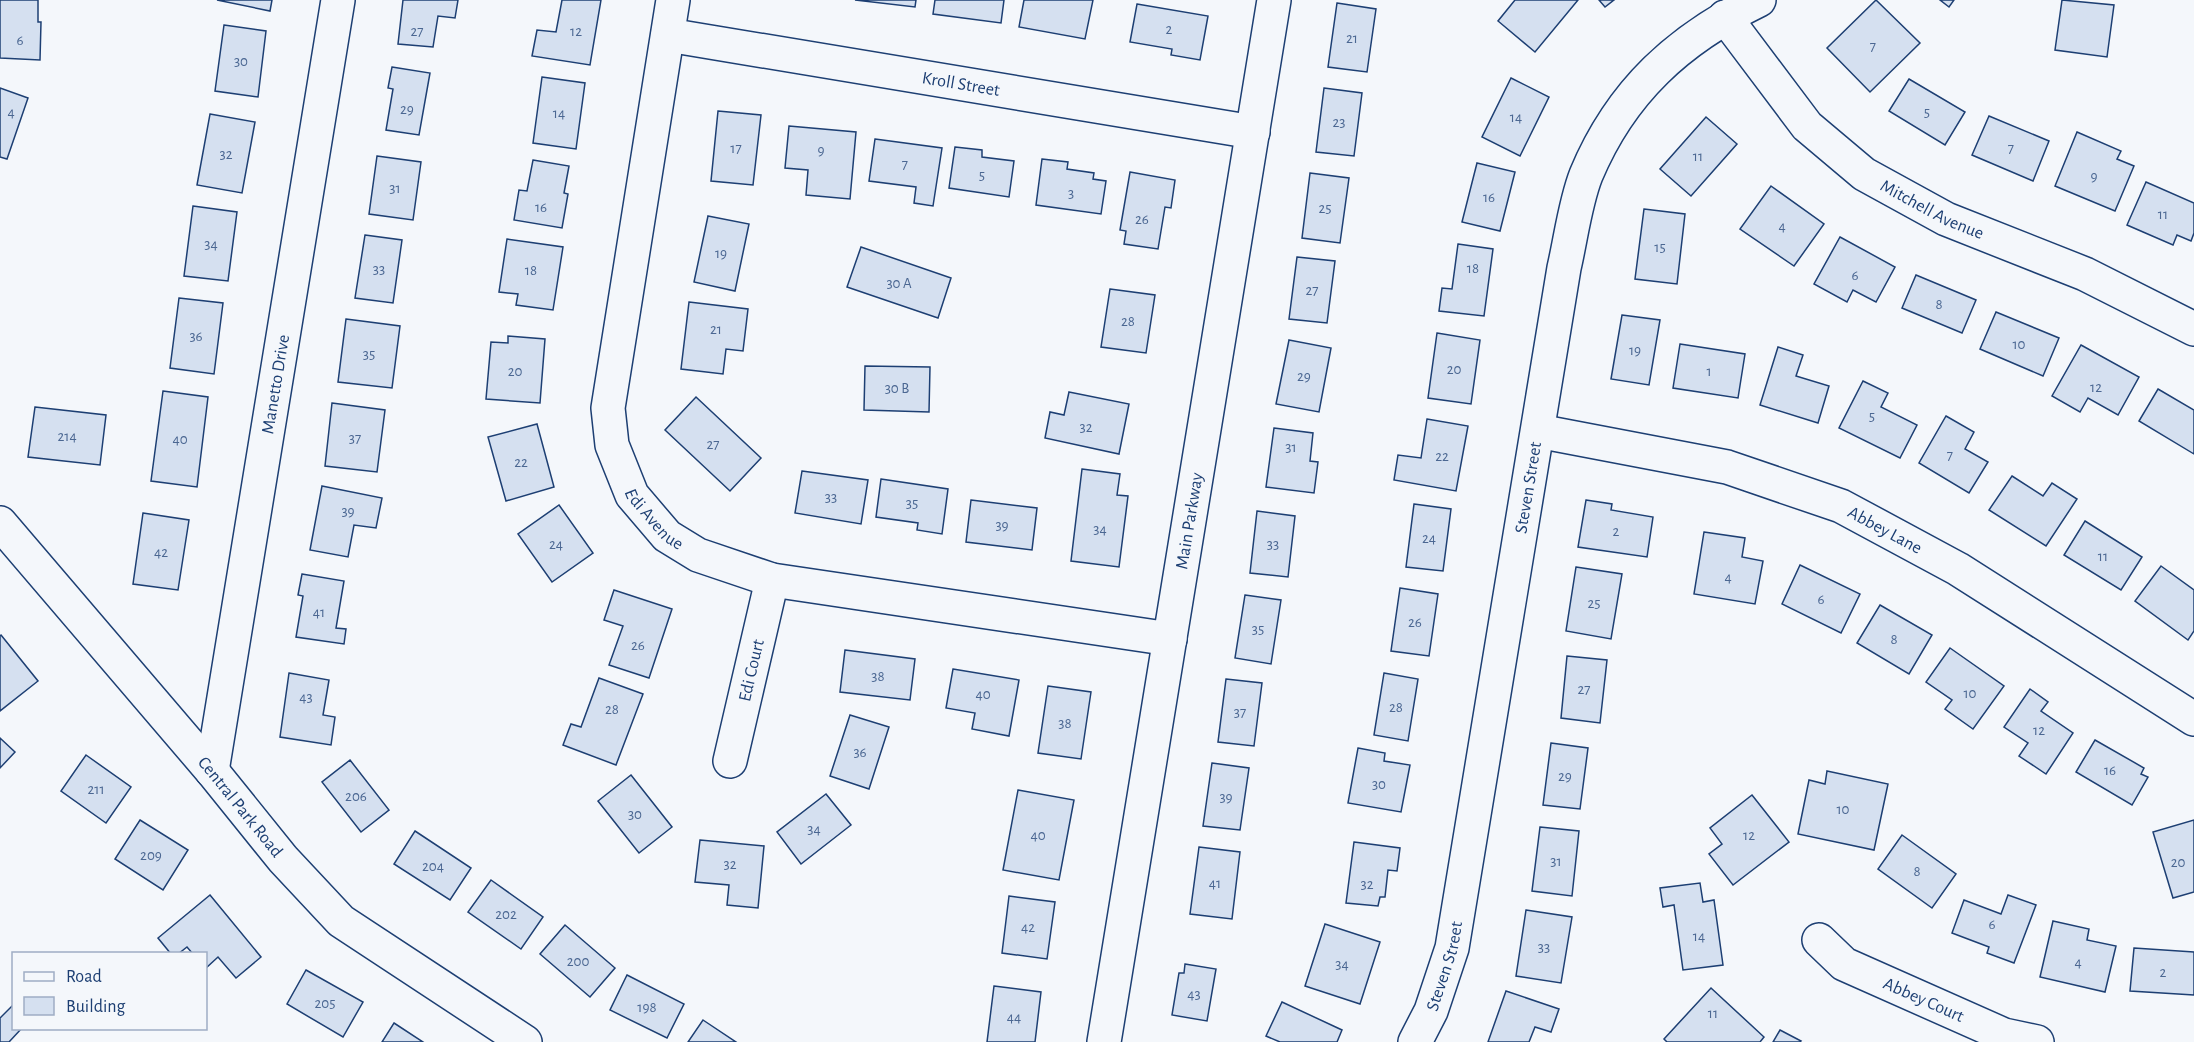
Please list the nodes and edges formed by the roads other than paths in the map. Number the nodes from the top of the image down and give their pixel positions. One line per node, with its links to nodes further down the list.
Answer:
1 (338, 0): 15 (street, Manetto Drive)
2 (673, 0): 6 (street, Edi Avenue)
3 (1274, 0): 7 (street, Main Parkway)
4 (1759, 0): 5 (street, Steven Street)
5 (1725, 17): 8 (street, Mitchell Avenue); 9 (street, Steven Street)
6 (668, 35): 7 (street, Kroll Street); 11 (street, Edi Avenue)
7 (1253, 132): 12 (street, Main Parkway)
8 (2194, 329)
9 (1538, 432): 13 (street, Abbey Lane); 19 (street, Steven Street)
10 (0, 523): 15 (street, Central Park Road)
11 (772, 580): 12 (street, Edi Avenue); 14 (street, Edi Court)
12 (1170, 639): 18 (street, Main Parkway)
13 (2194, 719)
14 (730, 762)
15 (212, 771): 17 (street, Central Park Road)
16 (1819, 940): 20 (street, Abbey Court)
17 (525, 1042)
18 (1104, 1042)
19 (1415, 1042)
20 (2037, 1042)

